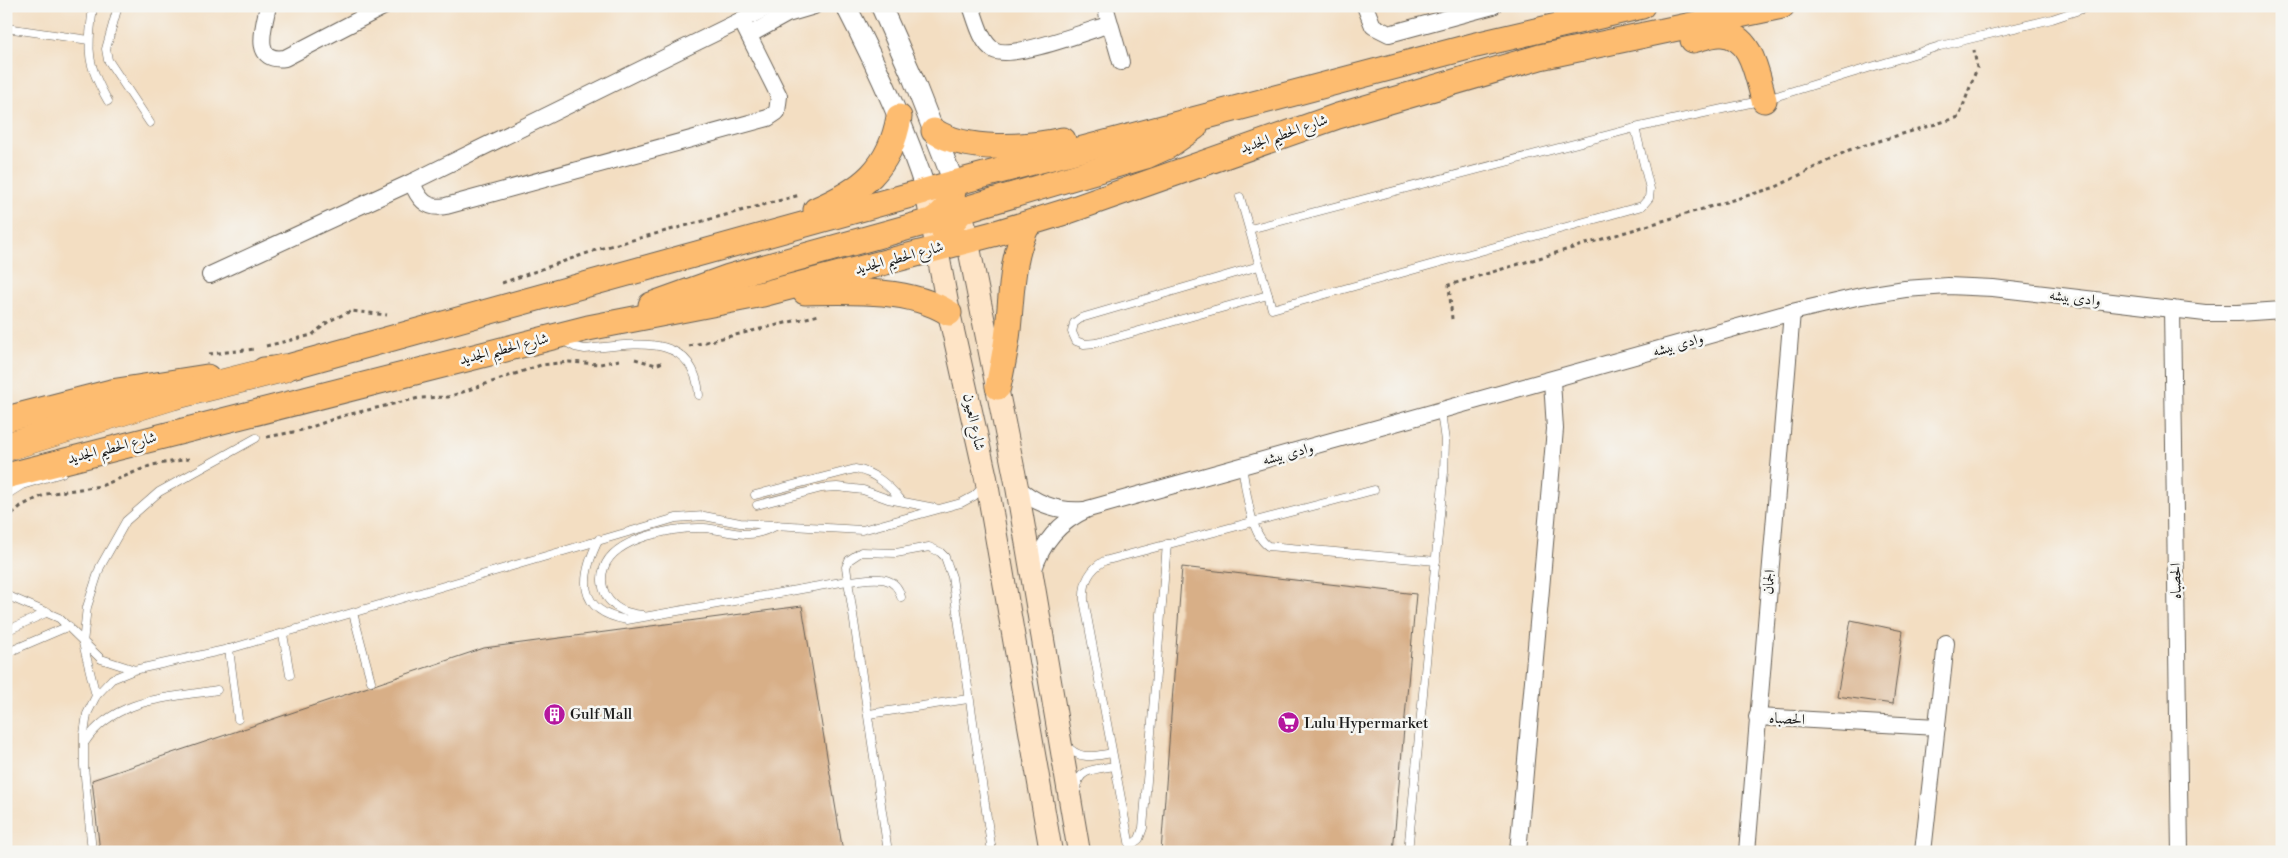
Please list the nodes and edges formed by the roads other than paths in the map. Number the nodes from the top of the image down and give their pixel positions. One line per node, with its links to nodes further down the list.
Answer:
1 (93, 6): 20 (lane)
2 (118, 6): 27 (lane)
3 (268, 6): 4 (street)
4 (385, 6)
5 (770, 6): 19 (street)
6 (814, 6): 16 (street)
7 (846, 6): 25 (street, شارع العيون)
8 (881, 6): 29 (street, شارع العيون)
9 (971, 6): 17 (street)
10 (1105, 6): 17 (street)
11 (1365, 6): 12 (street)
12 (1493, 6)
13 (1642, 6): 26 (main road)
14 (1782, 6): 21 (main road, شارع الحطيم الجديد)
15 (2091, 6): 23 (lane)
16 (785, 10): 19 (street)
17 (1110, 24): 22 (street)
18 (6, 28): 20 (lane)
19 (745, 28): 31 (street); 31 (street)
20 (89, 40): 24 (lane)
21 (1540, 58): 23 (main road); 37 (main road, شارع الحطيم الجديد)
22 (1121, 62)
23 (1764, 100): 28 (lane)
24 (108, 101)
25 (899, 117): 33 (street, شارع العيون); 39 (main road)
26 (1207, 118): 30 (main road); 35 (main road)
27 (150, 123)
28 (1635, 128): 38 (lane); 45 (lane)
29 (934, 132): 30 (main road); 32 (street, شارع العيون)
30 (1118, 141): 32 (main road)
31 (412, 182): 43 (street)
32 (954, 183): 33 (main road); 35 (main road, شارع العيون); 36 (main road)
33 (926, 191): 36 (main road, شارع العيون); 39 (main road)
34 (1240, 197): 38 (lane)
35 (961, 212): 40 (main road, شارع العيون); 41 (main road)
36 (932, 222): 41 (main road, شارع العيون); 50 (main road)
37 (1028, 224): 40 (main road, شارع الحطيم الجديد); 54 (main road)
38 (1250, 229): 42 (lane)
39 (767, 235): 52 (main road)
40 (967, 241): 41 (main road, شارع الحطيم الجديد); 54 (main road, شارع العيون)
41 (936, 248): 44 (main road, شارع الحطيم الجديد); 48 (main road, شارع العيون)
42 (1259, 266): 45 (lane); 45 (lane)
43 (210, 275)
44 (763, 294): 48 (main road); 50 (main road, شارع الحطيم الجديد)
45 (1268, 295)
46 (2172, 309): 47 (street, وادى بيشه); 49 (street, وادى بيشه); 115 (street, الحصباه)
47 (2282, 310)
48 (948, 312): 63 (main road, شارع العيون)
49 (1792, 312): 53 (street, وادى بيشه); 98 (street, الجمان)
50 (588, 328): 51 (main road, شارع الحطيم الجديد)
51 (560, 335): 55 (lane); 60 (main road, شارع الحطيم الجديد)
52 (284, 368): 57 (main road); 59 (highway)
53 (1552, 381): 56 (street, وادى بيشه); 112 (street)
54 (998, 387): 64 (main road, شارع العيون)
55 (699, 395)
56 (1441, 412): 61 (street, وادى بيشه); 76 (lane)
57 (6, 419)
58 (256, 438): 87 (lane)
59 (6, 447)
60 (86, 454): 62 (main road, شارع الحطيم الجديد); 66 (lane)
61 (1242, 466): 71 (street, وادى بيشه); 72 (lane)
62 (6, 476)
63 (986, 478): 70 (lane); 109 (main road, شارع العيون)
64 (1017, 487): 71 (street, وادى بيشه); 77 (main road, شارع العيون)
65 (1374, 490): 72 (lane)
66 (6, 495)
67 (755, 495): 68 (lane)
68 (902, 501): 69 (lane); 70 (lane)
69 (757, 505)
70 (941, 509): 73 (lane)
71 (1088, 510): 77 (street, وادى بيشه)
72 (1254, 522): 75 (lane); 76 (lane)
73 (778, 525): 74 (lane); 83 (lane)
74 (599, 539): 82 (lane); 83 (lane)
75 (1168, 544): 103 (lane); 105 (lane)
76 (1436, 561): 111 (lane)
77 (1033, 572): 101 (main road, شارع العيون)
78 (848, 581): 80 (lane); 83 (lane); 96 (lane); 97 (lane)
79 (6, 594): 81 (lane)
80 (901, 597)
81 (48, 612): 84 (lane); 85 (lane)
82 (353, 613): 86 (lane); 93 (lane)
83 (648, 616)
84 (69, 626): 87 (lane); 90 (lane)
85 (6, 631)
86 (283, 634): 89 (lane); 92 (lane)
87 (83, 643): 91 (lane); 95 (lane)
88 (1946, 643): 100 (street)
89 (229, 649): 91 (lane); 99 (lane)
90 (6, 653)
91 (134, 670): 95 (lane)
92 (290, 675)
93 (370, 681)
94 (217, 690): 102 (lane)
95 (96, 696): 102 (lane)
96 (968, 698): 97 (lane); 108 (lane)
97 (869, 714): 107 (lane)
98 (1757, 717): 100 (street, الحصباه); 113 (street, الجمان)
99 (238, 719)
100 (1937, 727): 114 (street)
101 (1059, 730): 103 (lane); 110 (main road, شارع العيون)
102 (84, 743): 106 (lane)
103 (1112, 753): 104 (lane)
104 (1115, 766): 105 (lane); 110 (lane)
105 (1130, 849)
106 (92, 852)
107 (888, 852)
108 (992, 852)
109 (1051, 852)
110 (1079, 852)
111 (1408, 852)
112 (1518, 852)
113 (1748, 852)
114 (1923, 852)
115 (2180, 852)

